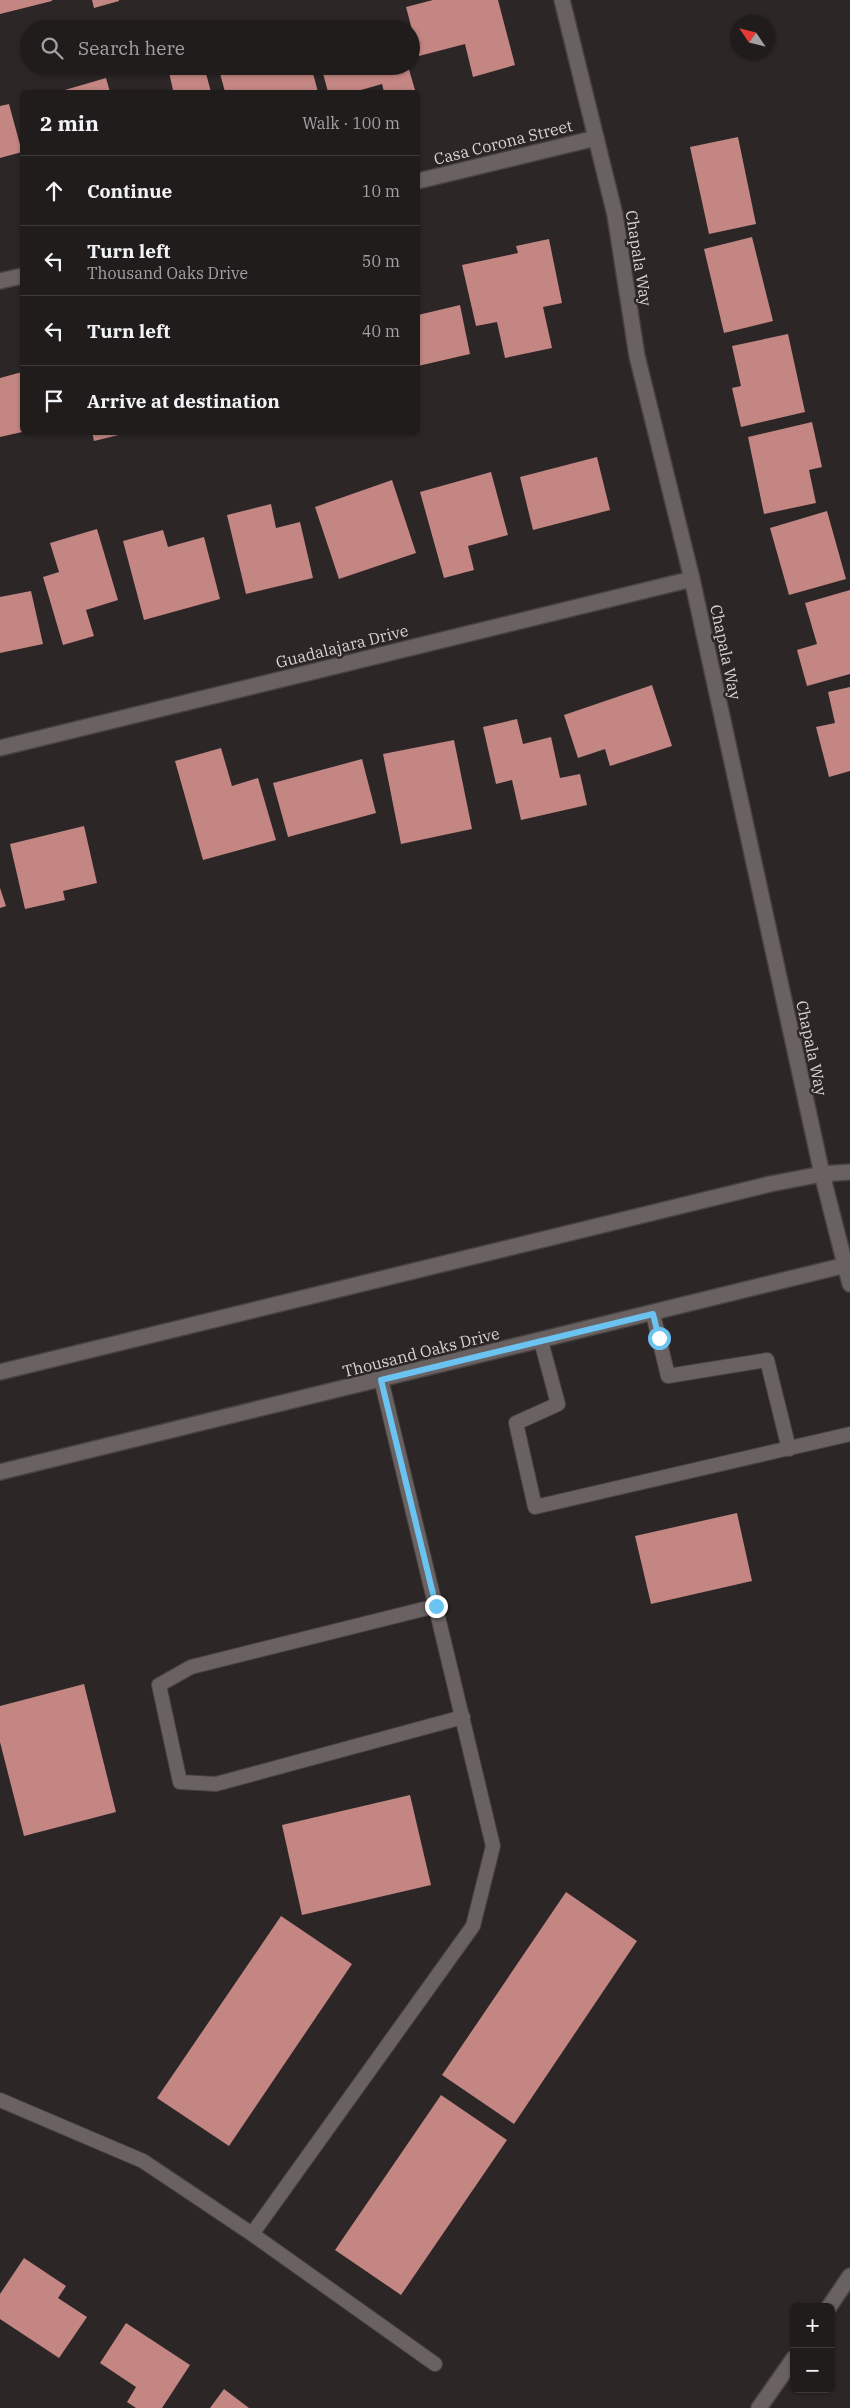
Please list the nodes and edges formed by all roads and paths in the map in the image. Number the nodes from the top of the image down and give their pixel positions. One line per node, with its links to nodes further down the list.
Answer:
1 (562, 0): 2 (street, Chapala Way)
2 (596, 138): 3 (street, Casa Corona Street); 6 (street, Chapala Way)
3 (420, 181)
4 (20, 276): 5 (street)
5 (0, 281)
6 (692, 579): 7 (street, Guadalajara Drive); 9 (street, Chapala Way)
7 (0, 748)
8 (850, 1172): 9 (street)
9 (822, 1174): 10 (street, Chapala Way); 14 (street)
10 (848, 1265): 11 (street, Chapala Way); 12 (street, Thousand Oaks Drive)
11 (850, 1284)
12 (653, 1314): 13 (street, Thousand Oaks Drive); 17 (lane)
13 (541, 1341): 15 (street, Thousand Oaks Drive); 17 (lane)
14 (0, 1372)
15 (381, 1380): 18 (street, Thousand Oaks Drive); 19 (lane)
16 (850, 1434): 17 (lane)
17 (789, 1449)
18 (0, 1472)
19 (436, 1606): 20 (lane); 20 (lane)
20 (462, 1718): 22 (lane)
21 (0, 2100): 22 (lane)
22 (252, 2234): 25 (lane)
23 (850, 2276): 24 (street)
24 (832, 2303)
25 (435, 2364)
26 (790, 2364): 27 (street)
27 (760, 2408)

